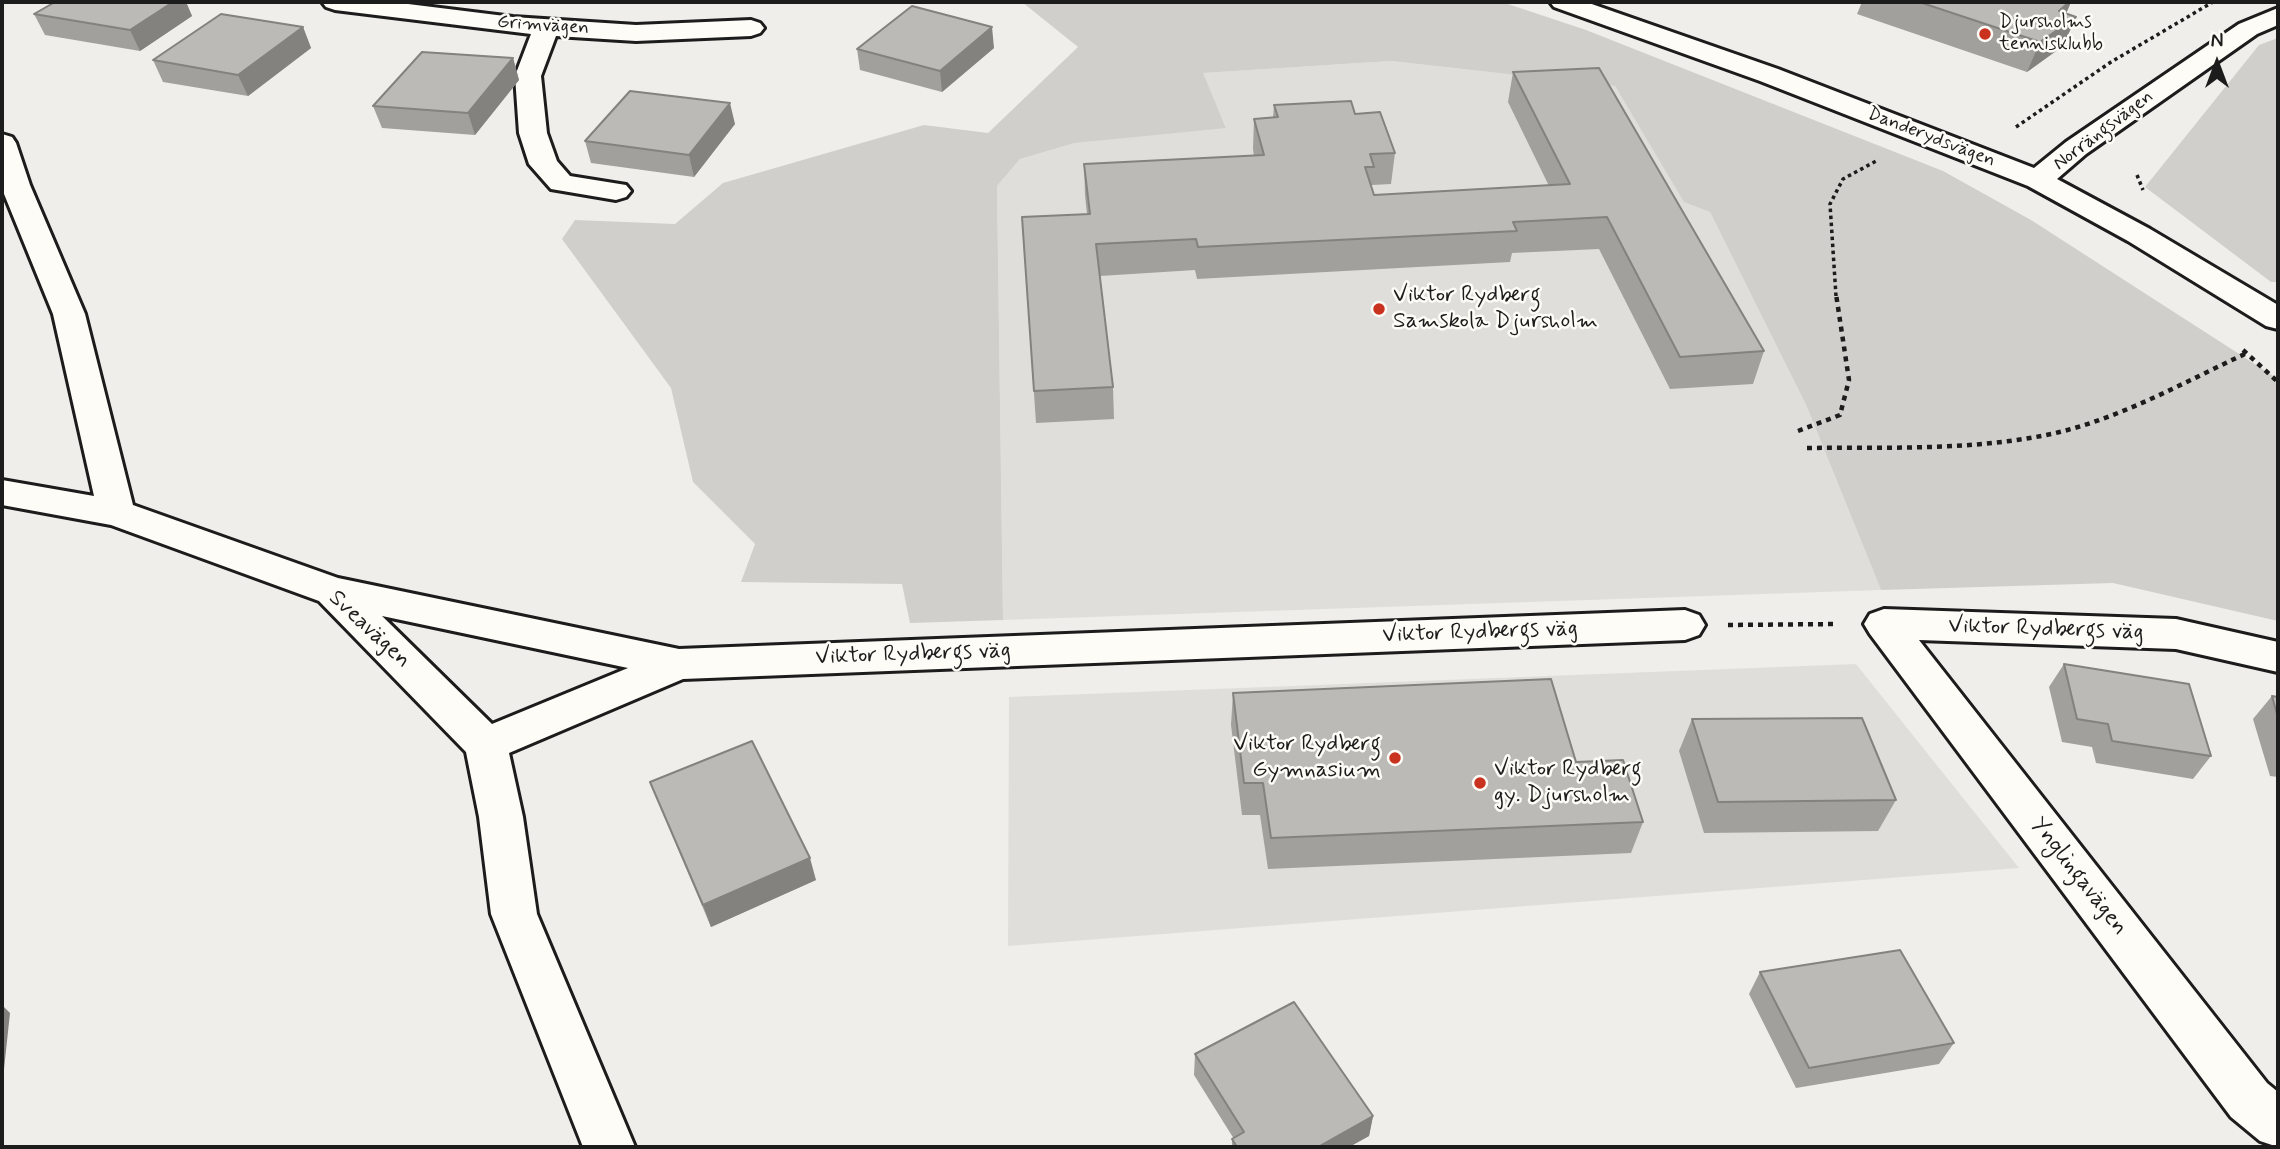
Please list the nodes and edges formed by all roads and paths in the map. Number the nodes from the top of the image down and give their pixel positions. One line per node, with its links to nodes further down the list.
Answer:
1 (335, 2): 6 (street, Grimvägen)
2 (1563, 2): 12 (street, Danderydsvägen)
3 (2213, 2): 9 (path)
4 (573, 6): 6 (street)
5 (2278, 16): 12 (street, Norrängsvägen)
6 (513, 25): 7 (street, Grimvägen)
7 (546, 27): 8 (street, Grimvägen); 13 (street)
8 (751, 28)
9 (2007, 127)
10 (2, 143): 19 (street)
11 (1879, 159): 16 (path)
12 (2038, 180): 14 (street, Danderydsvägen)
13 (616, 191)
14 (2278, 319)
15 (2247, 353): 17 (path)
16 (1798, 431)
17 (1807, 448)
18 (2, 493): 19 (street, Sveavägen)
19 (116, 513): 20 (street, Sveavägen)
20 (333, 591): 24 (street, Viktor Rydbergs väg); 25 (street, Sveavägen)
21 (1884, 624): 22 (path); 23 (street, Viktor Rydbergs väg); 26 (street, Ynglingavägen)
22 (1685, 625): 24 (street, Viktor Rydbergs väg)
23 (2278, 657)
24 (679, 664): 25 (street, Viktor Rydbergs väg)
25 (486, 745): 27 (street)
26 (2278, 1124)
27 (609, 1147)

